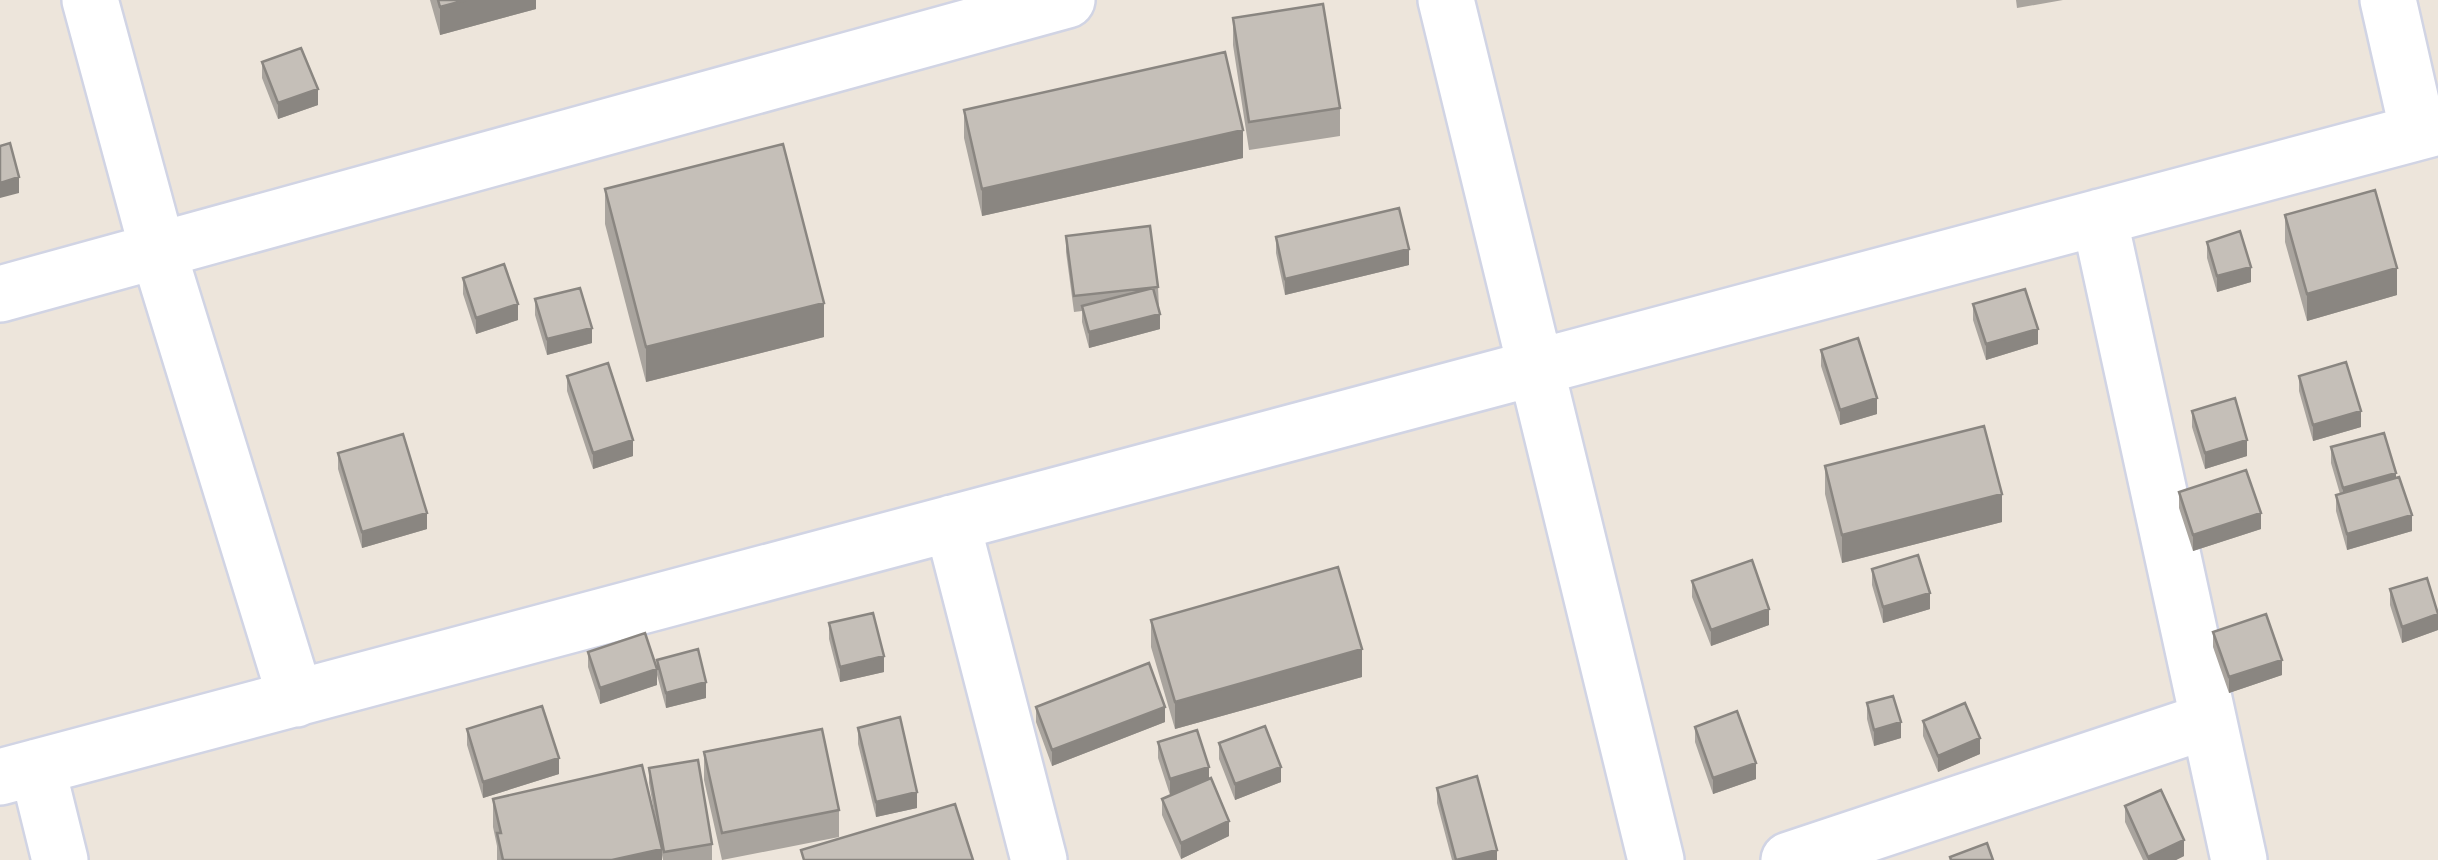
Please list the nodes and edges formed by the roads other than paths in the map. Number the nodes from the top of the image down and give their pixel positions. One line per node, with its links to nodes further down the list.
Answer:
1 (90, 0): 7 (street)
2 (1067, 0): 7 (street)
3 (1446, 0): 9 (street)
4 (2388, 0): 5 (street)
5 (2428, 129): 6 (street)
6 (2099, 216): 9 (street); 12 (street)
7 (158, 250): 8 (street); 11 (street)
8 (0, 294)
9 (1534, 367): 10 (street); 16 (street)
10 (952, 523): 11 (street); 15 (street)
11 (296, 699): 13 (street)
12 (2207, 721): 17 (street); 18 (street)
13 (18, 772): 14 (street)
14 (60, 860)
15 (1039, 860)
16 (1656, 860)
17 (1789, 860)
18 (2239, 860)

